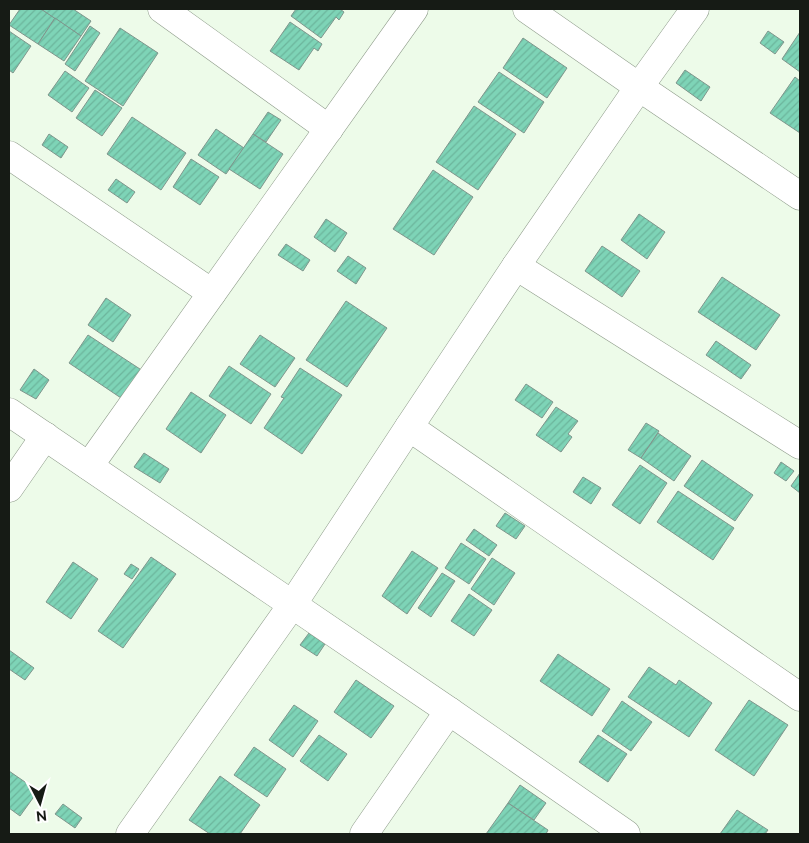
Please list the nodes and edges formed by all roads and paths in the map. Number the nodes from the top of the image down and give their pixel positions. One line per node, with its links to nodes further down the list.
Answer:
1 (162, 9): 6 (street)
2 (414, 9): 6 (street)
3 (527, 9): 5 (street)
4 (695, 9): 5 (street)
5 (639, 87): 8 (street); 9 (street)
6 (329, 129): 10 (street)
7 (9, 155): 10 (street)
8 (800, 196)
9 (516, 266): 12 (street); 14 (street)
10 (212, 293): 15 (street)
11 (9, 412): 13 (street)
12 (409, 427): 17 (street); 18 (street)
13 (45, 436): 15 (street); 16 (street)
14 (800, 445)
15 (89, 466): 17 (street)
16 (9, 488)
17 (292, 604): 19 (street); 21 (street)
18 (800, 697)
19 (449, 711): 20 (street); 22 (street)
20 (612, 830)
21 (130, 834)
22 (364, 834)

